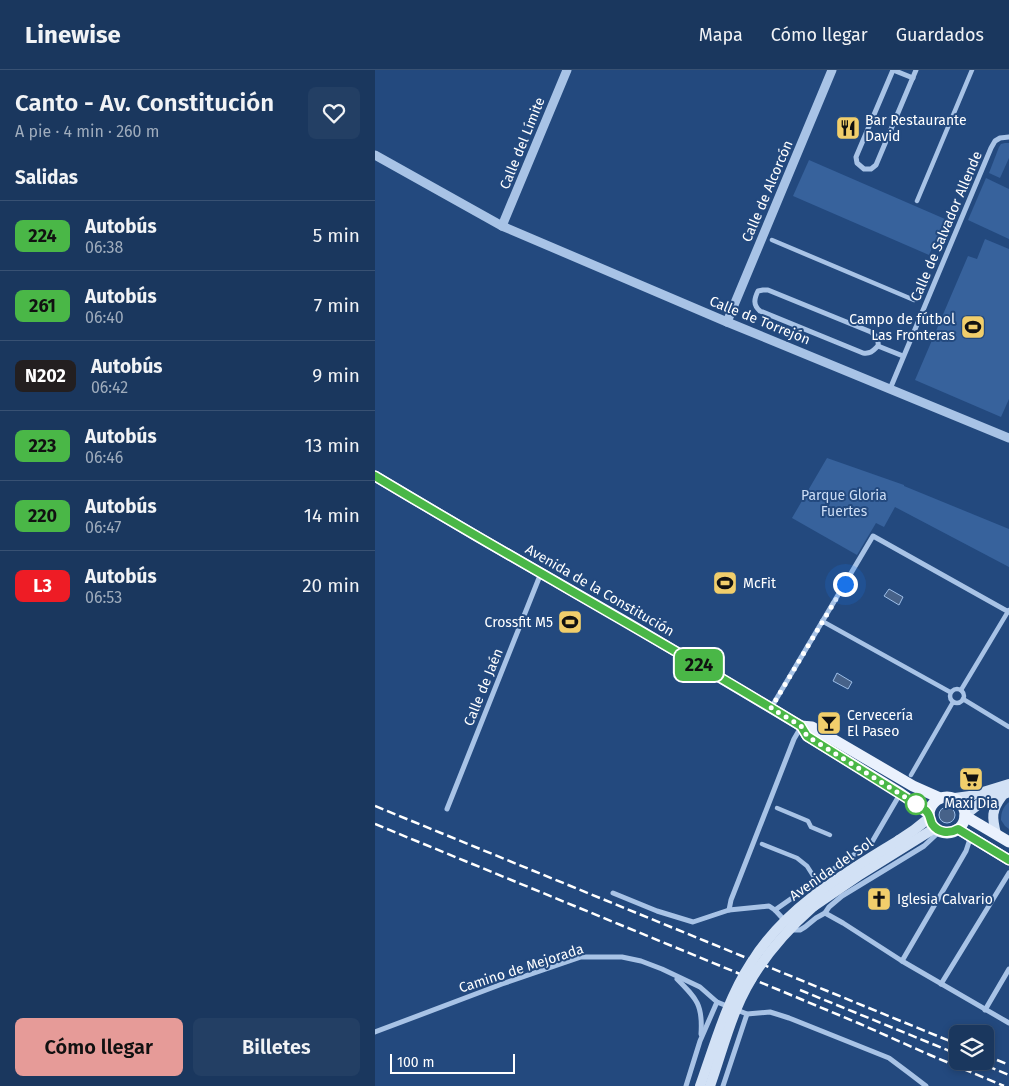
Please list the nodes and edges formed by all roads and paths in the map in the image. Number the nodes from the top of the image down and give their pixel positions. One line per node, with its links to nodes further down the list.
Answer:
1 (567, 70): 10 (street, Calle del Límite)
2 (832, 70): 13 (street, Calle de Alcorcón)
3 (893, 70): 6 (street); 6 (street)
4 (916, 70): 6 (street)
5 (972, 70): 9 (street)
6 (913, 78)
7 (1009, 138): 15 (street, Calle de Salvador Allende)
8 (375, 155): 10 (street, Calle de Torrejón)
9 (917, 201)
10 (502, 226): 13 (street, Calle de Torrejón)
11 (772, 240): 12 (street)
12 (913, 300)
13 (727, 322): 16 (street, Calle de Torrejón)
14 (878, 346): 14 (street); 15 (street)
15 (903, 356): 16 (street, Calle de Salvador Allende)
16 (890, 389): 17 (street, Calle de Torrejón)
17 (1009, 438)
18 (379, 478): 19 (main road, Avenida de la Constitución)
19 (541, 572): 26 (main road, Avenida de la Constitución); 36 (street, Calle de Jaén)
20 (1009, 612): 21 (street); 22 (street)
21 (822, 622): 23 (street); 26 (street)
22 (961, 690): 23 (street); 24 (street)
23 (950, 692): 25 (street)
24 (963, 700): 25 (street); 28 (street)
25 (953, 702): 29 (street)
26 (771, 708): 27 (main road, Avenida de la Constitución)
27 (801, 726): 31 (main road, Avenida de la Constitución); 33 (main road, Avenida de la Constitución); 50 (street)
28 (1009, 727)
29 (911, 776)
30 (1009, 784): 34 (main road)
31 (900, 794): 38 (main road, Avenida de la Constitución); 51 (street)
32 (1006, 794): 37 (main road); 40 (main road)
33 (940, 798): 34 (main road); 38 (main road)
34 (955, 798): 37 (main road)
35 (777, 808): 41 (street)
36 (447, 809)
37 (965, 815): 39 (main road); 40 (main road)
38 (933, 823): 39 (main road); 44 (main road, Avenida del Sol); 52 (street)
39 (958, 829): 42 (main road)
40 (997, 834): 43 (main road)
41 (831, 835)
42 (969, 836): 46 (main road); 53 (street)
43 (1009, 842)
44 (901, 843): 64 (main road, Avenida del Sol, bridge); 65 (main road, Avenida del Sol, bridge)
45 (762, 844): 48 (street)
46 (1009, 860)
47 (1009, 873): 56 (street)
48 (814, 877)
49 (613, 893): 50 (street)
50 (729, 910): 51 (street)
51 (775, 910): 52 (street)
52 (825, 913): 53 (street)
53 (902, 961): 56 (street)
54 (1009, 969): 58 (street)
55 (675, 976): 57 (street, Camino de Mejorada); 61 (street, Camino de Mejorada); 62 (street, Camino de Mejorada)
56 (941, 984): 58 (street)
57 (717, 1002): 59 (street); 62 (street)
58 (985, 1010): 60 (street)
59 (747, 1014): 66 (street); 67 (street)
60 (1009, 1024)
61 (375, 1032)
62 (700, 1041): 63 (street)
63 (686, 1086)
64 (700, 1086)
65 (710, 1086)
66 (723, 1086)
67 (926, 1086)

